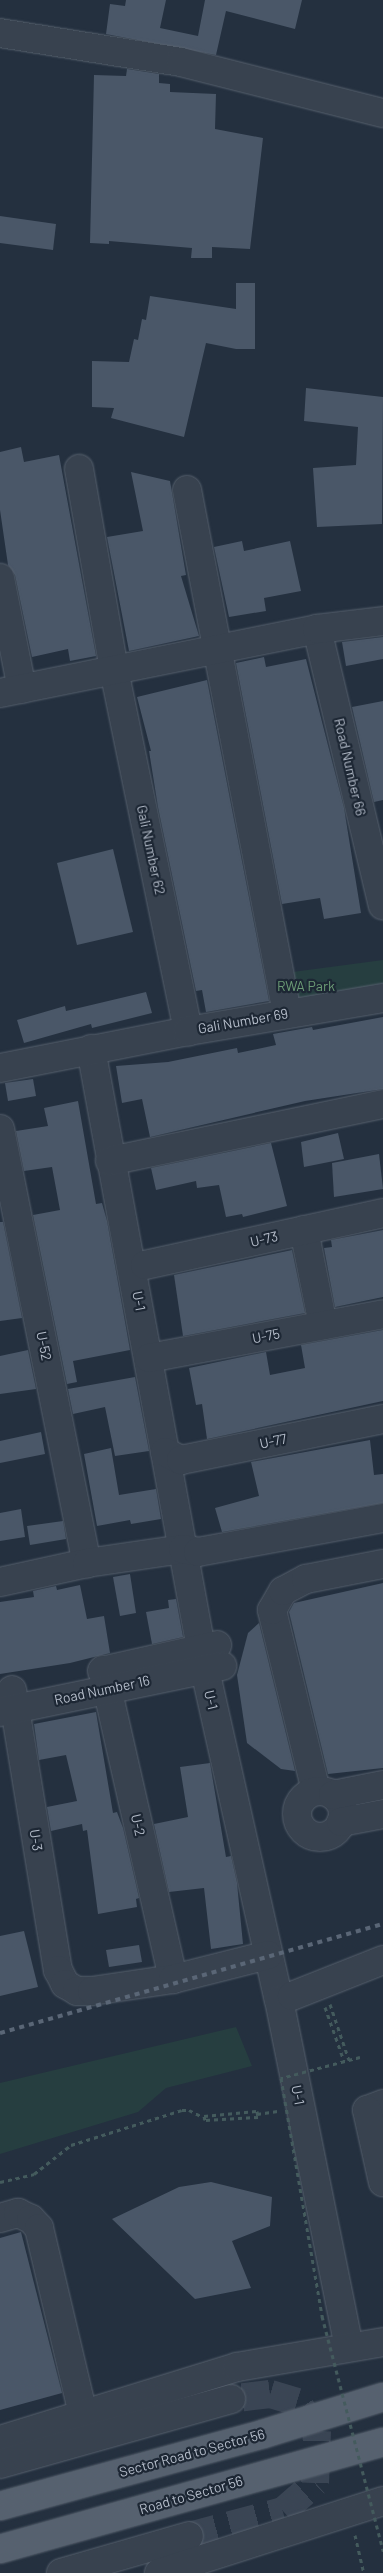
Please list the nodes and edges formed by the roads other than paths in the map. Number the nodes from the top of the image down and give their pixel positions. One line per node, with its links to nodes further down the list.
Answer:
1 (0, 33): 2 (street)
2 (383, 113)
3 (79, 469): 9 (street, Gali Number 62)
4 (187, 490): 8 (street)
5 (0, 578): 10 (street)
6 (383, 621): 7 (street)
7 (317, 629): 8 (street); 11 (street, Road Number 66)
8 (218, 649): 9 (street); 13 (street)
9 (114, 670): 10 (street); 14 (street, Gali Number 62)
10 (11, 691)
11 (383, 905)
12 (383, 998): 13 (street, Gali Number 69)
13 (287, 1013): 14 (street, Gali Number 69)
14 (188, 1031): 15 (street, Gali Number 69)
15 (98, 1048): 16 (street, Gali Number 69); 19 (street, U-1)
16 (0, 1068)
17 (383, 1104): 19 (street)
18 (0, 1129): 30 (street, U-52)
19 (117, 1160): 22 (street, U-1); 25 (street, U-1)
20 (383, 1213): 21 (street, U-73)
21 (304, 1230): 22 (street, U-73); 24 (street)
22 (145, 1265): 25 (street, U-1)
23 (383, 1314): 24 (street, U-75)
24 (324, 1325): 25 (street, U-75)
25 (156, 1357): 27 (street, U-1)
26 (383, 1419): 27 (street, U-77)
27 (173, 1456): 29 (street, U-1)
28 (383, 1518): 29 (street)
29 (192, 1545): 30 (street); 33 (street, U-1)
30 (87, 1563): 32 (street)
31 (383, 1564): 37 (street)
32 (0, 1582)
33 (211, 1657): 34 (street, Road Number 16); 40 (street, U-1); 43 (street)
34 (105, 1679): 35 (street, Road Number 16); 42 (street, U-2)
35 (7, 1701): 42 (street, U-3)
36 (383, 1785): 37 (street)
37 (324, 1793): 39 (street); 39 (street)
38 (383, 1814): 39 (street)
39 (341, 1822)
40 (268, 1956): 42 (street); 47 (street, U-1)
41 (383, 1960): 43 (street)
42 (173, 1979)
43 (292, 1996): 47 (street)
44 (383, 2104): 45 (street)
45 (383, 2182)
46 (0, 2218): 50 (street)
47 (364, 2344): 50 (street)
48 (383, 2397): 55 (main road, Sector Road to Sector 56)
49 (231, 2399): 53 (street)
50 (83, 2414): 51 (street)
51 (0, 2440)
52 (383, 2442): 57 (main road, Road to Sector 56)
53 (0, 2464)
54 (383, 2501): 59 (street)
55 (0, 2506)
56 (189, 2536): 58 (street)
57 (0, 2549)
58 (61, 2573)
59 (159, 2573)

